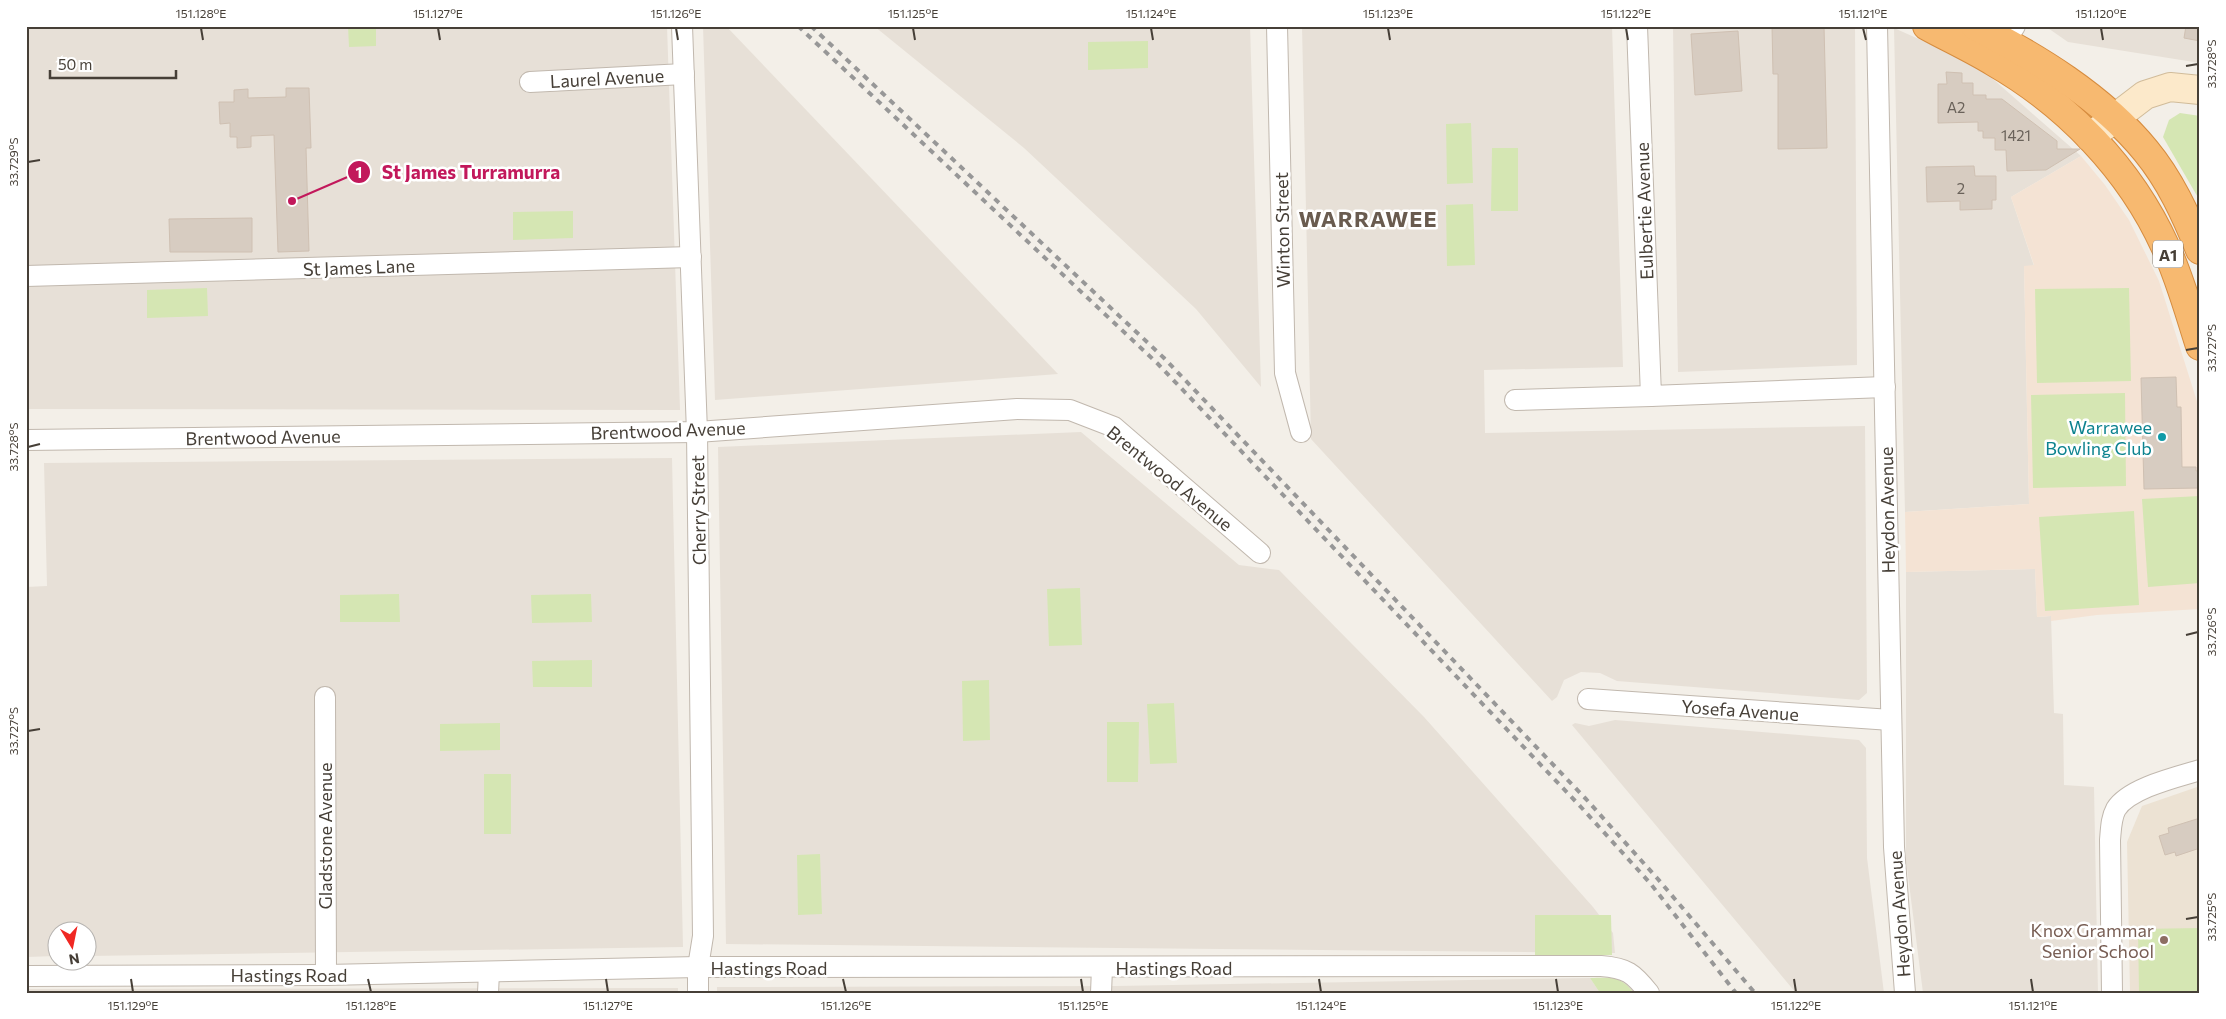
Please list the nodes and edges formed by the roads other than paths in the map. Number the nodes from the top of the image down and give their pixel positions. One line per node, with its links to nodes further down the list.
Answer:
1 (682, 26): 8 (street, Cherry Street)
2 (1277, 26): 21 (street, Winton Street)
3 (1637, 26): 18 (street, Eulbertie Avenue)
4 (1876, 26): 17 (street, Heydon Avenue)
5 (1927, 26): 12 (highway, A1)
6 (1975, 26): 7 (highway, A1)
7 (2010, 34): 11 (highway, A1)
8 (684, 74): 9 (street, Laurel Avenue); 14 (street, Cherry Street)
9 (530, 82)
10 (2200, 90): 11 (main road)
11 (2114, 117): 12 (main road); 13 (highway, A1)
12 (2090, 137): 16 (highway, A1)
13 (2200, 250)
14 (691, 257): 15 (street, St James Lane); 20 (street, Cherry Street)
15 (26, 276)
16 (2200, 346)
17 (1885, 387): 18 (street); 26 (street, Heydon Avenue)
18 (1651, 396): 19 (street)
19 (1515, 400)
20 (697, 432): 22 (street, Brentwood Avenue); 23 (street, Brentwood Avenue); 28 (street, Cherry Street)
21 (1301, 432)
22 (26, 440)
23 (1260, 553)
24 (325, 697): 31 (street, Gladstone Avenue)
25 (1588, 699): 26 (street, Yosefa Avenue)
26 (1892, 720): 37 (street, Heydon Avenue)
27 (2200, 770): 38 (street)
28 (698, 968): 29 (street, Hastings Road); 30 (street, Hastings Road); 34 (street, Cherry Street)
29 (1102, 968): 35 (street); 36 (street, Hastings Road)
30 (489, 972): 31 (street, Hastings Road); 33 (street)
31 (326, 974): 32 (street, Hastings Road)
32 (26, 976)
33 (488, 993)
34 (698, 993)
35 (1101, 993)
36 (1649, 993)
37 (1905, 993)
38 (2112, 993)

